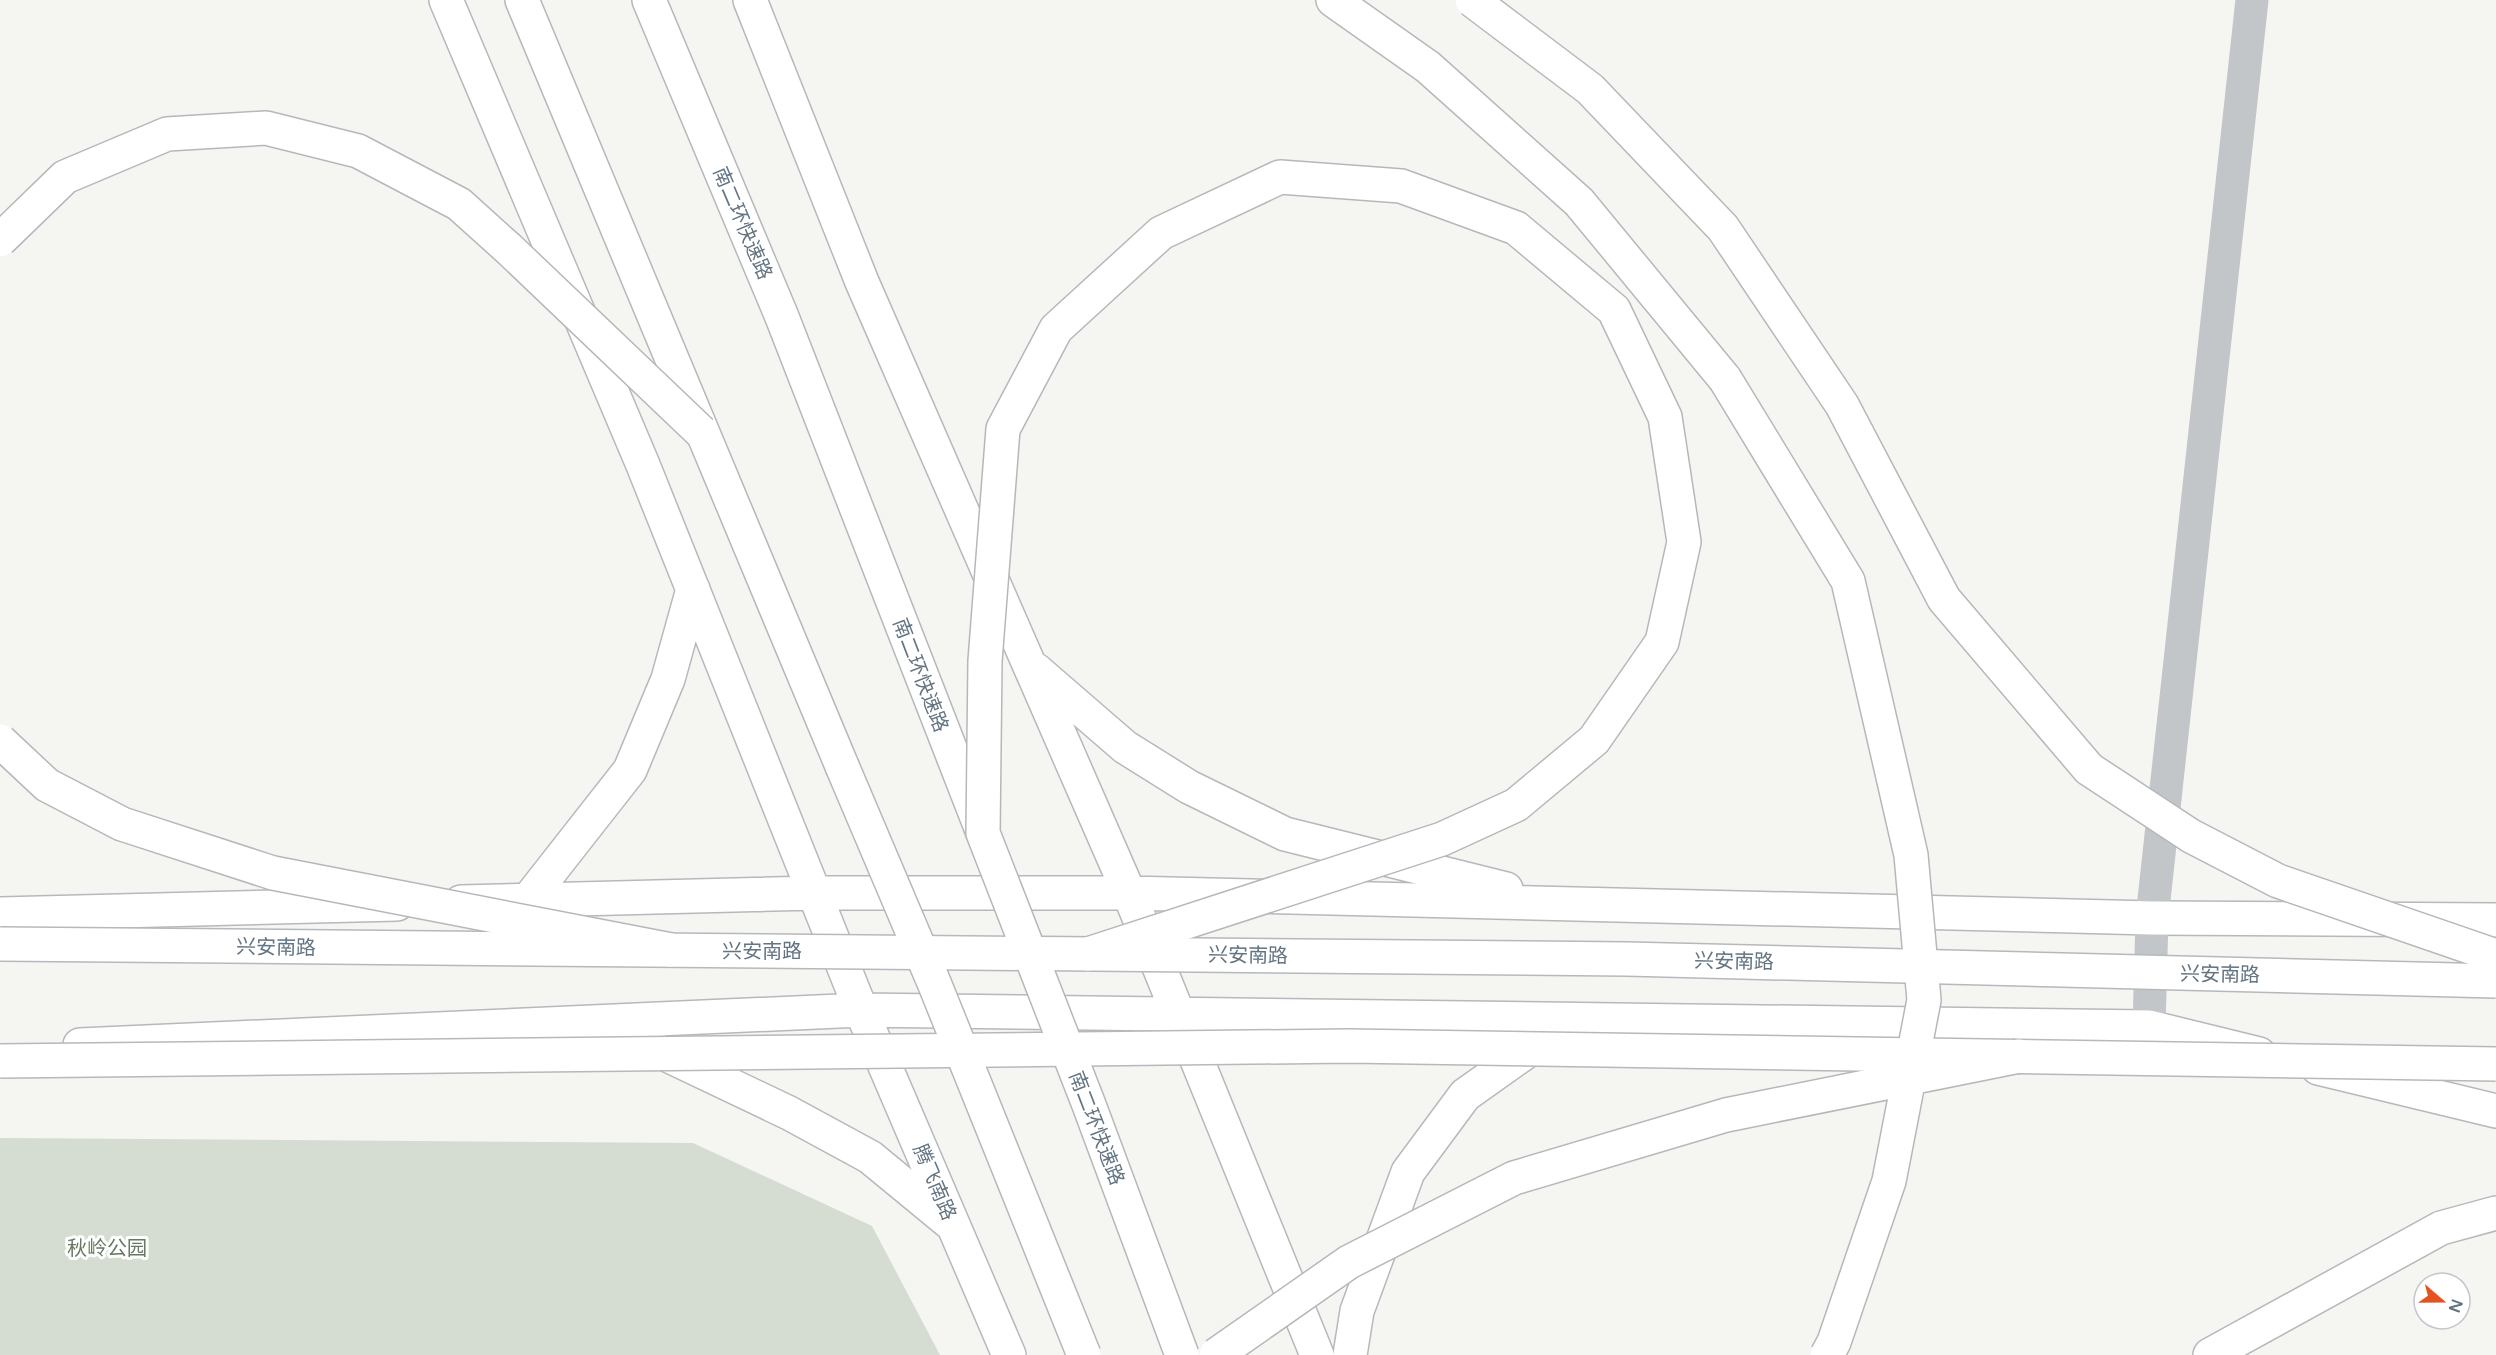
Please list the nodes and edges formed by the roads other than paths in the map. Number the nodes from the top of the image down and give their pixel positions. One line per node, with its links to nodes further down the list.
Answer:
1 (446, 0): 10 (main road, 腾飞南路)
2 (522, 0): 9 (main road)
3 (649, 0): 13 (main road, 南二环快速路)
4 (750, 0): 11 (main road)
5 (1333, 0): 44 (main road, bridge)
6 (1472, 0): 24 (main road, bridge)
7 (2252, 0): 19 (street)
8 (0, 240): 9 (main road, bridge)
9 (701, 432): 39 (main road, bridge)
10 (693, 589): 14 (main road, 腾飞南路); 16 (main road)
11 (1030, 665): 15 (main road); 17 (main road)
12 (0, 741): 22 (main road, bridge)
13 (983, 833): 23 (main road, bridge); 40 (main road, 南二环快速路, bridge)
14 (815, 893): 15 (main road); 16 (main road); 26 (main road, 腾飞南路)
15 (1129, 893): 17 (main road); 27 (main road)
16 (528, 900): 18 (main road)
17 (1566, 903): 19 (main road)
18 (0, 914)
19 (2152, 918): 20 (main road); 30 (street)
20 (2496, 920)
21 (0, 944): 22 (main road, 兴安南路, bridge)
22 (671, 950): 23 (main road, 兴安南路, bridge)
23 (1088, 954): 25 (main road, 兴安南路, bridge)
24 (2496, 956)
25 (2496, 981)
26 (861, 1010): 27 (main road); 29 (main road); 37 (main road, 腾飞南路)
27 (1179, 1013): 28 (main road); 42 (main road)
28 (1572, 1019): 30 (main road); 43 (main road)
29 (598, 1022): 31 (main road); 37 (main road)
30 (2149, 1027): 35 (main road)
31 (0, 1049)
32 (2019, 1056): 33 (main road, bridge); 34 (main road, bridge); 41 (main road, bridge)
33 (0, 1061)
34 (2496, 1064)
35 (2496, 1111)
36 (2496, 1213): 45 (main road)
37 (954, 1226): 38 (main road, 腾飞南路)
38 (1009, 1355)
39 (1084, 1355)
40 (1182, 1355)
41 (1216, 1355)
42 (1317, 1355)
43 (1350, 1355)
44 (1827, 1355)
45 (2210, 1355)

